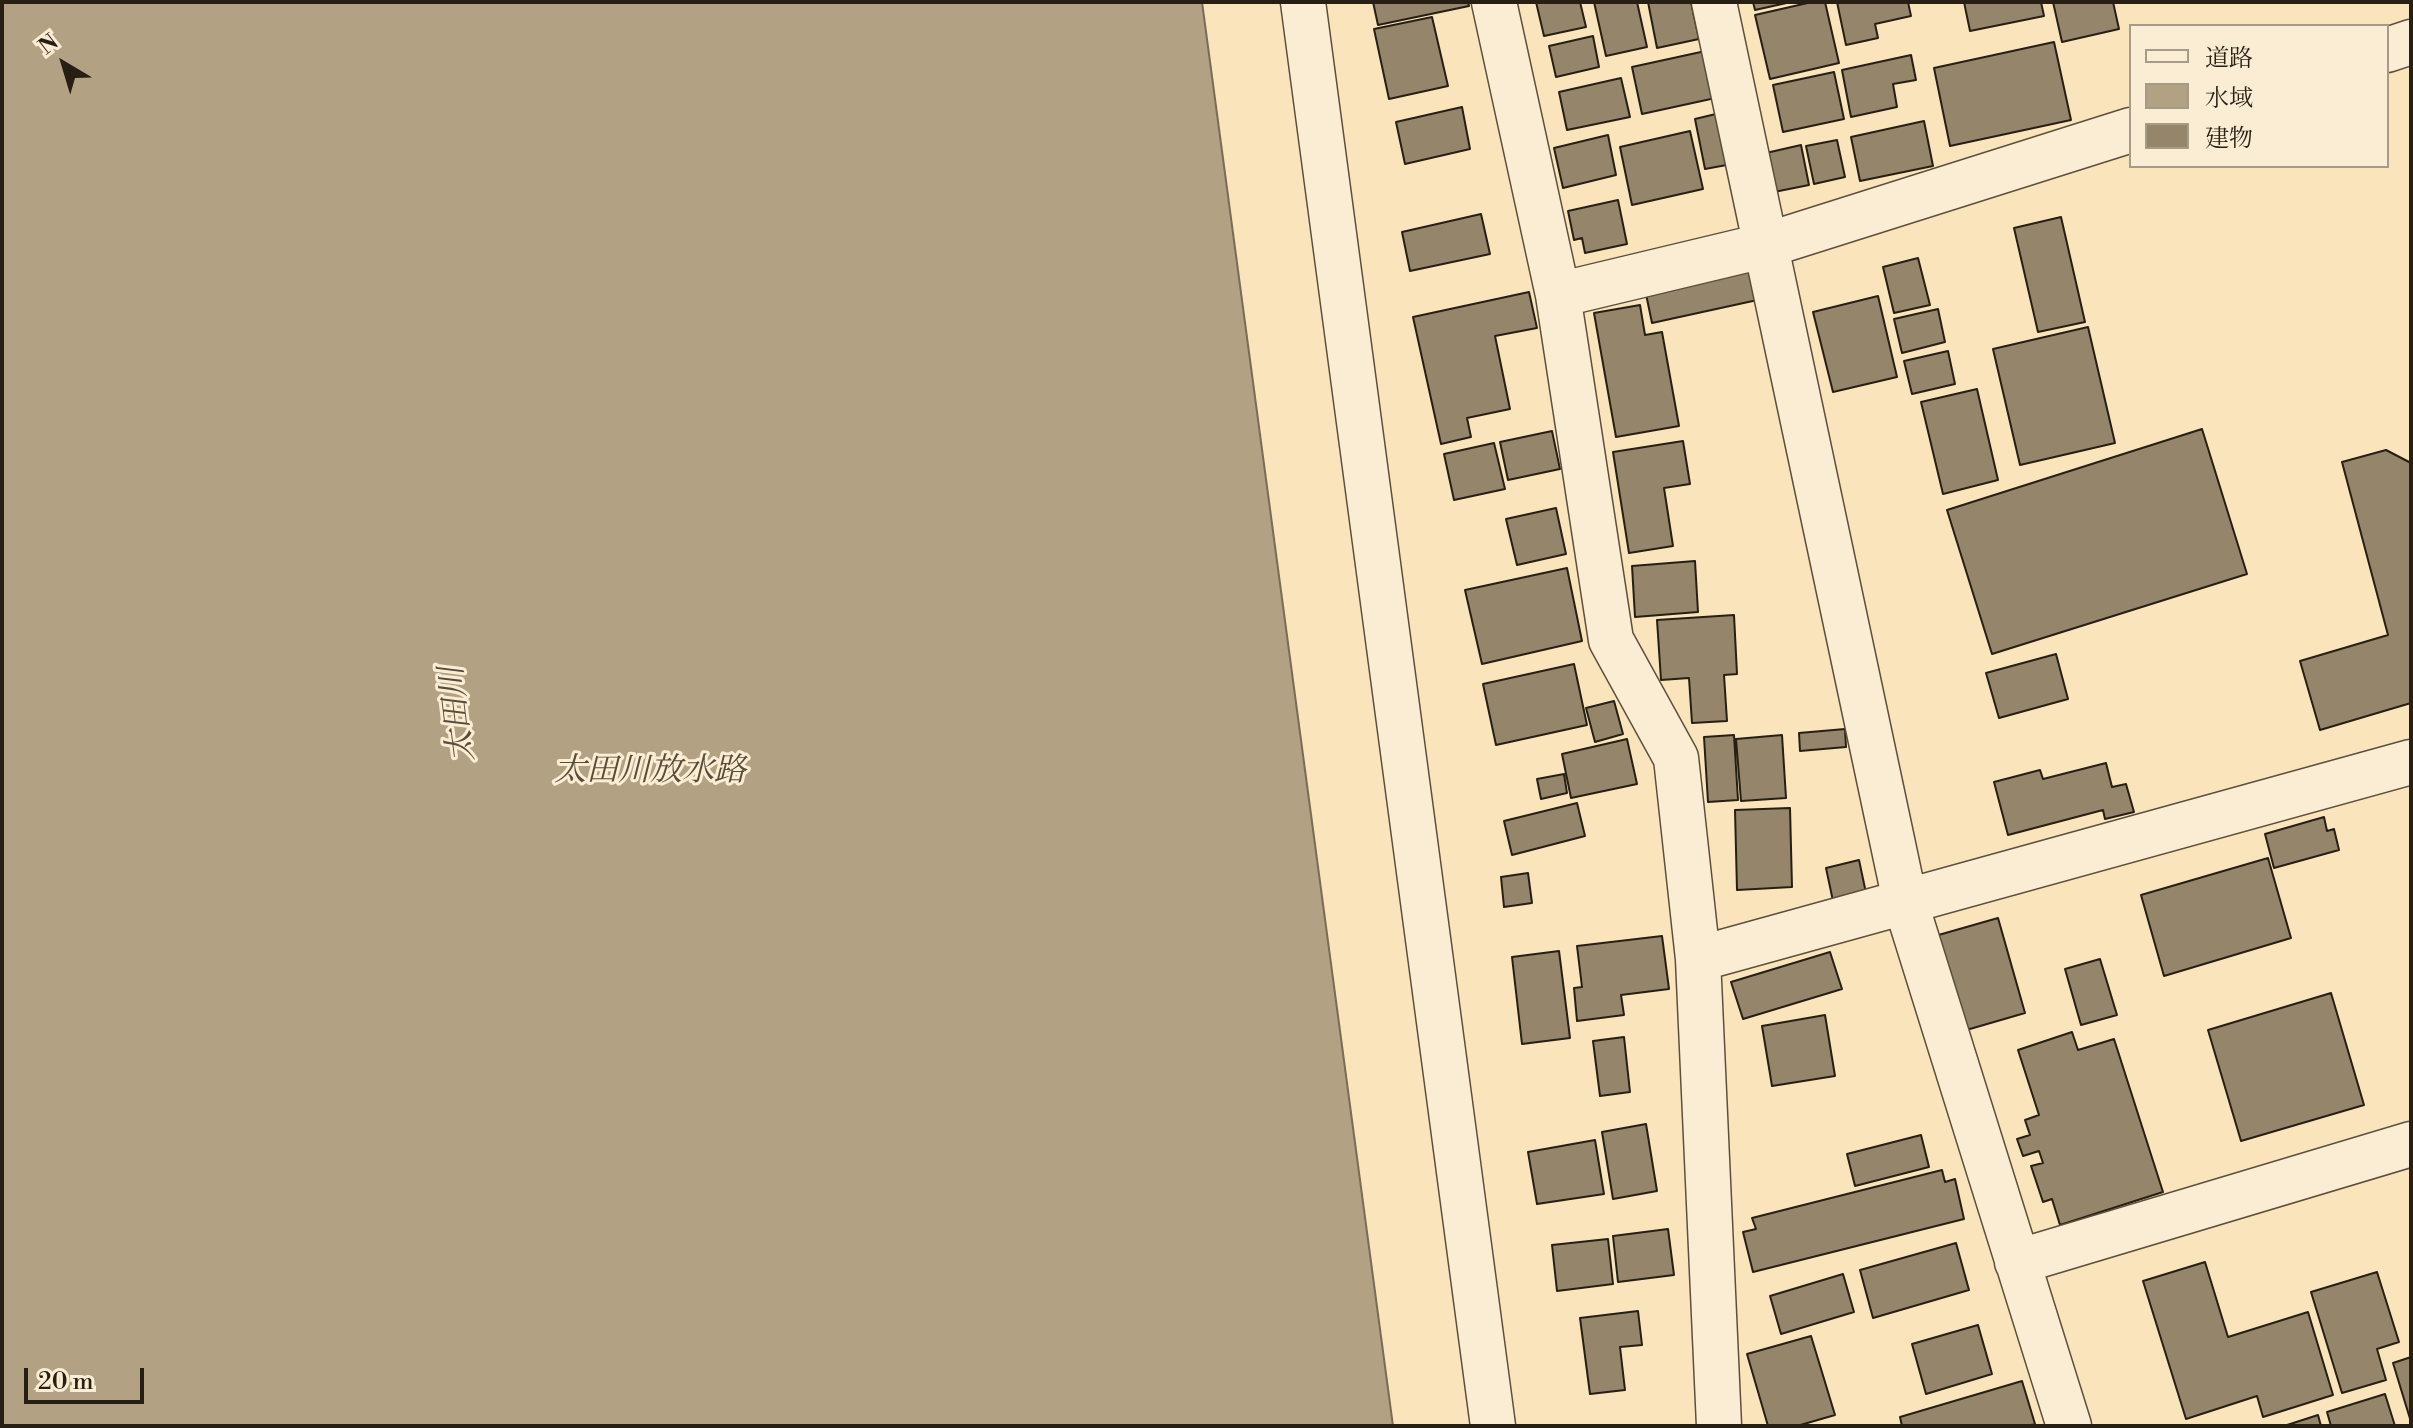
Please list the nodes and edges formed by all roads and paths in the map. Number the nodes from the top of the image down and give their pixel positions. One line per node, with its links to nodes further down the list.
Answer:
1 (1303, 2): 14 (street)
2 (1494, 2): 8 (street)
3 (1714, 2): 7 (street)
4 (2411, 42): 5 (street)
5 (2389, 49)
6 (2129, 131): 7 (street)
7 (1767, 245): 8 (street); 10 (street)
8 (1558, 295): 11 (street)
9 (2411, 762): 10 (street)
10 (1905, 901): 11 (street); 13 (street)
11 (1698, 959): 15 (street)
12 (2411, 1144): 13 (street)
13 (2017, 1262): 16 (street)
14 (1493, 1426)
15 (1719, 1426)
16 (2069, 1426)

